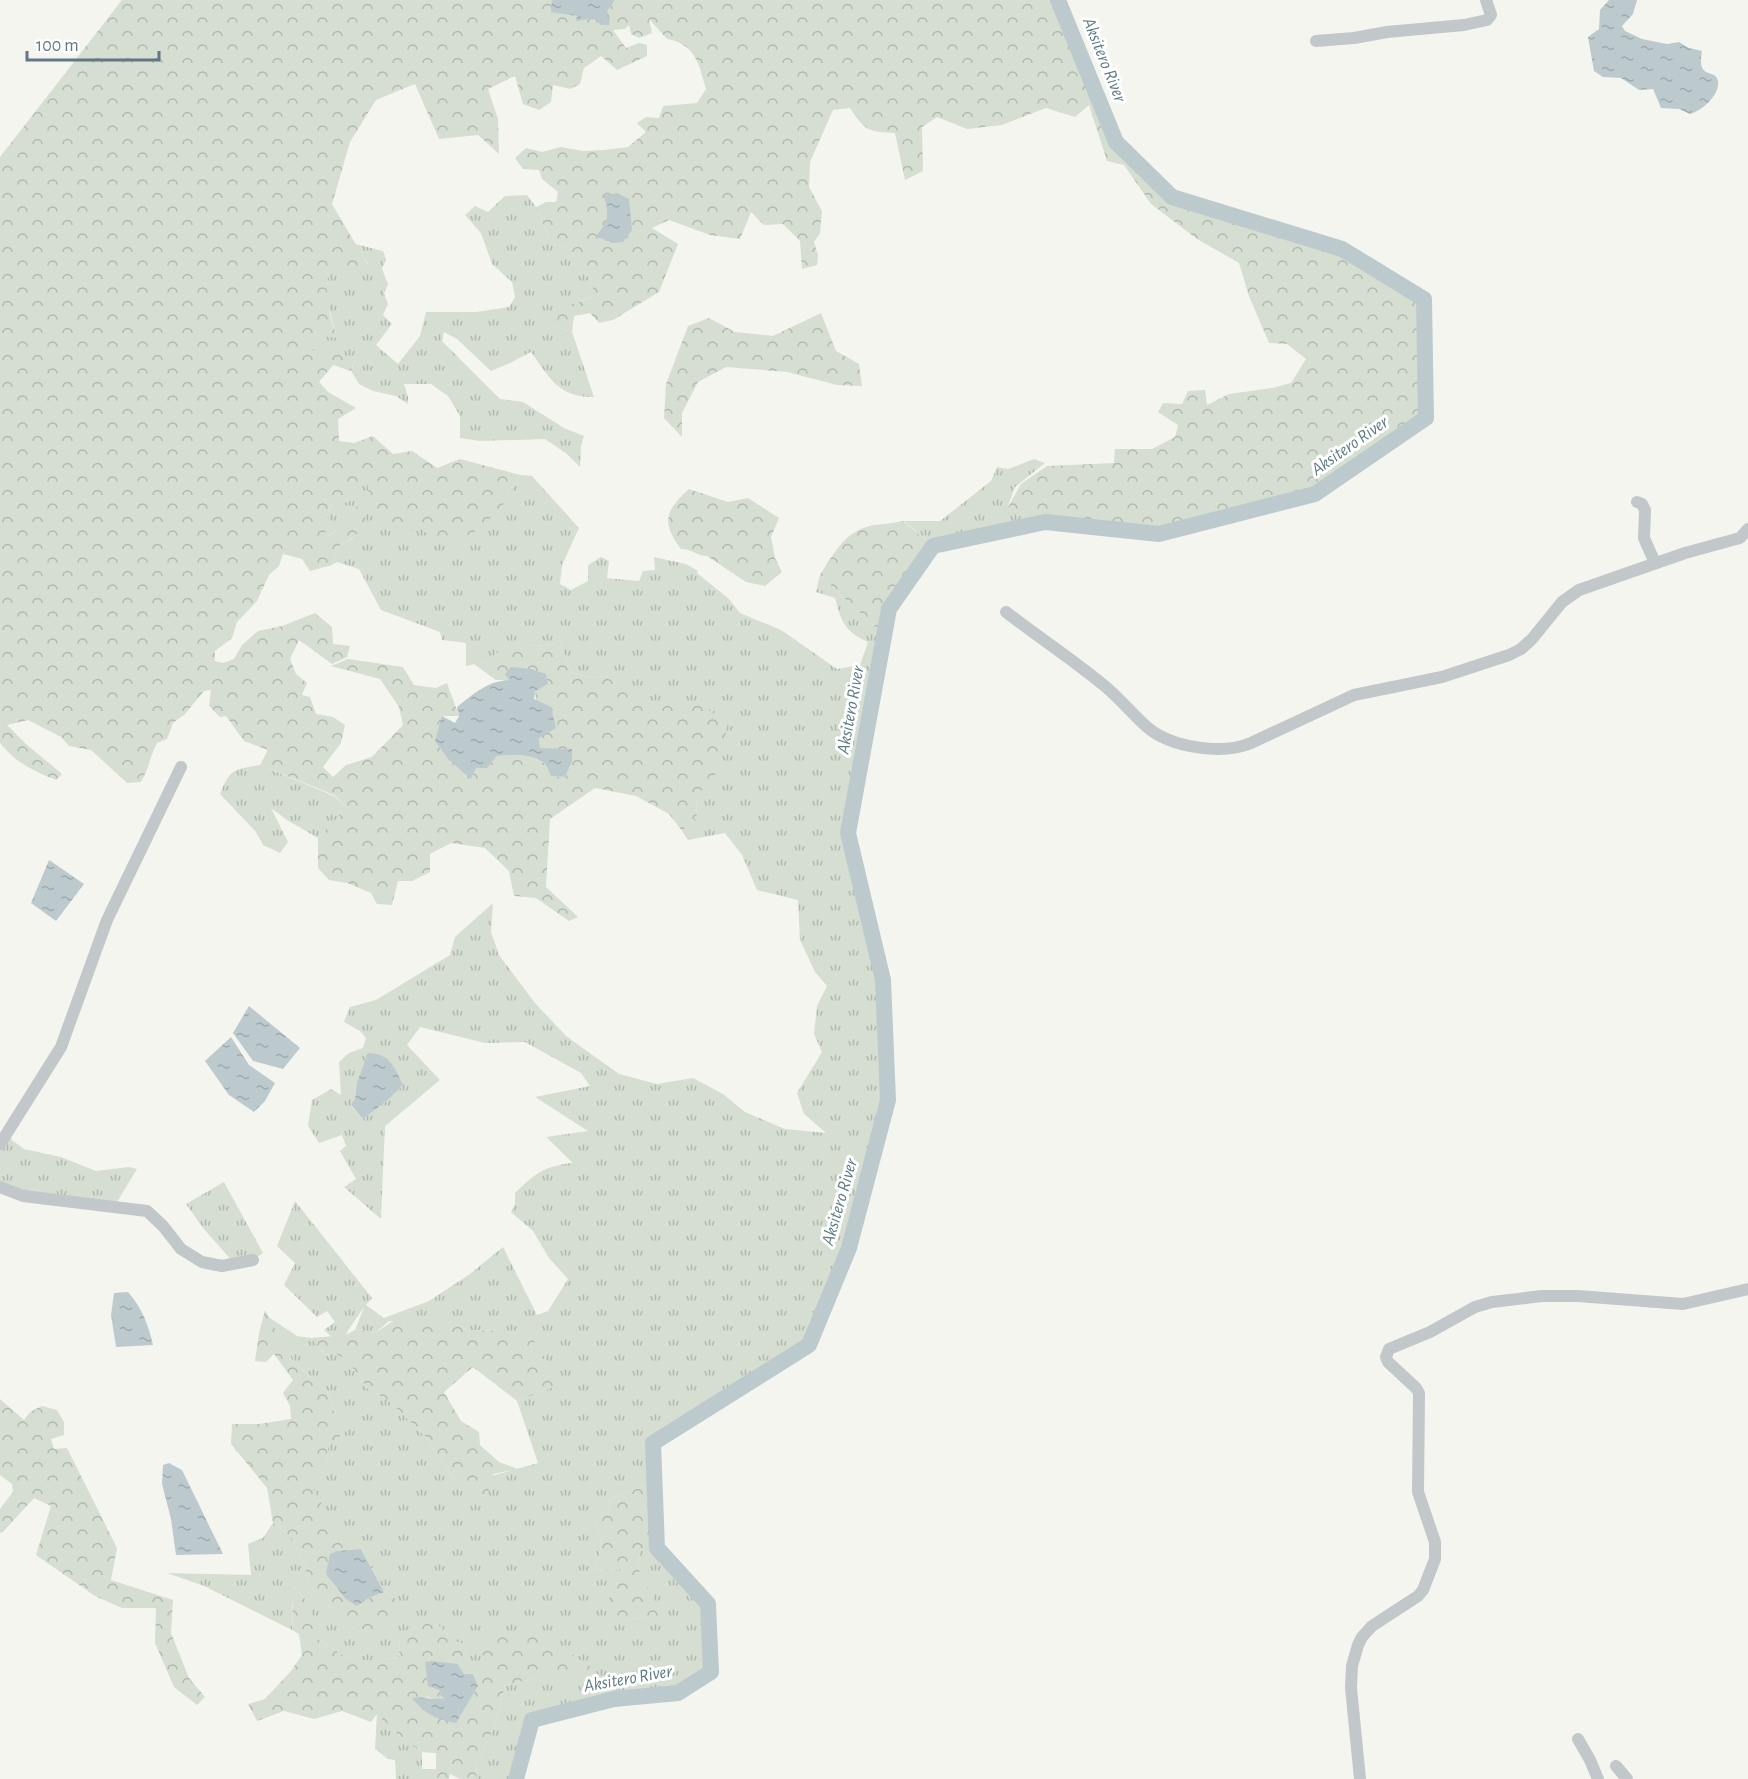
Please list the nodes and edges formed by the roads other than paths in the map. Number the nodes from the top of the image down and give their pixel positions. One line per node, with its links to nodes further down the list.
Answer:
1 (1486, 0): 2 (street)
2 (1316, 41)
3 (1636, 502): 5 (street)
4 (1748, 529): 5 (street)
5 (1654, 564): 6 (street)
6 (1006, 612)
7 (181, 767): 8 (street)
8 (0, 1144)
9 (0, 1187): 10 (street)
10 (253, 1260)
11 (1748, 1289): 14 (street)
12 (1578, 1739): 15 (street)
13 (1617, 1766): 16 (street)
14 (1360, 1779)
15 (1598, 1779)
16 (1627, 1779)

